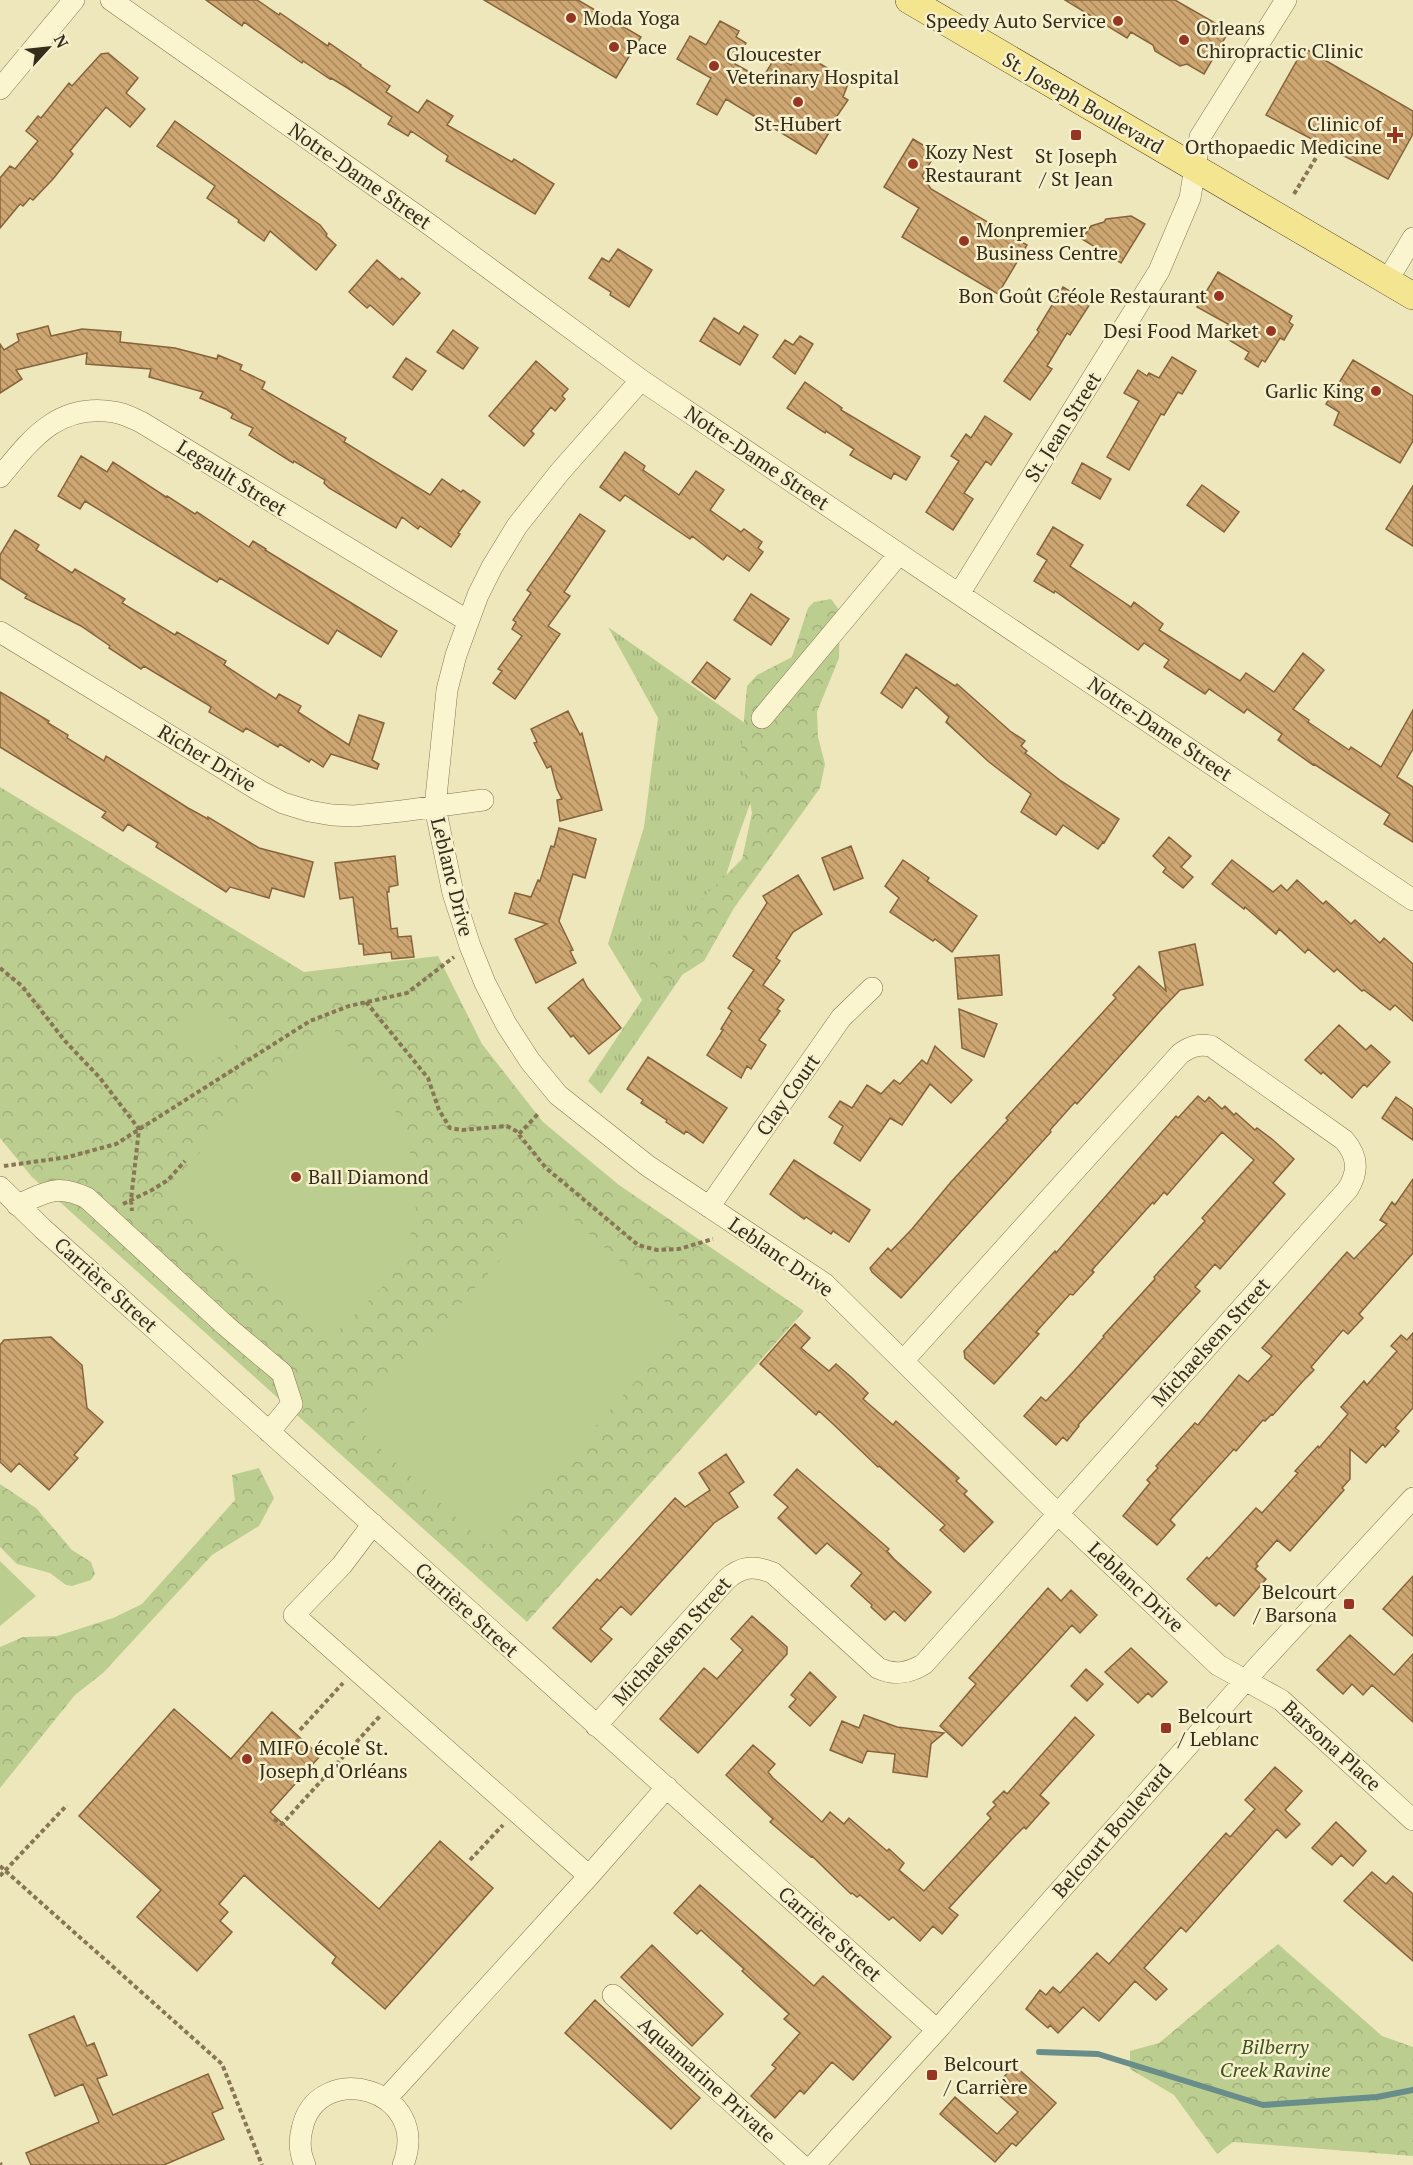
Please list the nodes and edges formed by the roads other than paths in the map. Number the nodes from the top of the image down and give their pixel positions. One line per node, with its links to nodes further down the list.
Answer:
1 (74, 0): 5 (street)
2 (111, 0): 10 (street, Notre-Dame Street)
3 (909, 0): 6 (main road, St. Joseph Boulevard)
4 (1286, 0): 6 (street, St. Jean Street)
5 (0, 90)
6 (1196, 169): 8 (main road, St. Joseph Boulevard); 13 (street, St. Jean Street)
7 (1413, 238): 8 (street)
8 (1387, 281): 9 (main road, St. Joseph Boulevard)
9 (1413, 296)
10 (641, 380): 12 (street, Notre-Dame Street); 14 (street, Leblanc Drive)
11 (0, 477): 14 (street, Legault Street)
12 (899, 554): 13 (street, Notre-Dame Street); 16 (street)
13 (959, 594): 19 (street, Notre-Dame Street)
14 (468, 621): 18 (street, Leblanc Drive)
15 (0, 632): 18 (street, Richer Drive)
16 (762, 718)
17 (483, 800): 18 (street, Leblanc Drive)
18 (435, 807): 23 (street, Leblanc Drive)
19 (1413, 900)
20 (872, 988): 23 (street, Clay Court)
21 (0, 1187): 22 (street, Carrière Street)
22 (17, 1205): 25 (street, Carrière Street); 25 (street)
23 (709, 1207): 24 (street, Leblanc Drive)
24 (903, 1361): 27 (street, Leblanc Drive); 27 (street, Michaelsem Street)
25 (269, 1432): 28 (street, Carrière Street)
26 (1413, 1498): 29 (street, Belcourt Boulevard)
27 (1058, 1514): 29 (street, Leblanc Drive); 30 (street, Michaelsem Street)
28 (373, 1524): 30 (street, Carrière Street); 33 (street)
29 (1246, 1680): 32 (street, Barsona Place); 35 (street, Belcourt Boulevard)
30 (596, 1726): 31 (street, Carrière Street)
31 (667, 1787): 33 (street); 35 (street, Carrière Street)
32 (1413, 1820)
33 (589, 1876): 36 (street)
34 (613, 1995): 39 (street, Aquamarine Private)
35 (937, 2030): 40 (street, Belcourt Boulevard)
36 (386, 2099): 37 (street); 38 (street)
37 (305, 2165)
38 (403, 2165)
39 (801, 2165)
40 (814, 2165)

